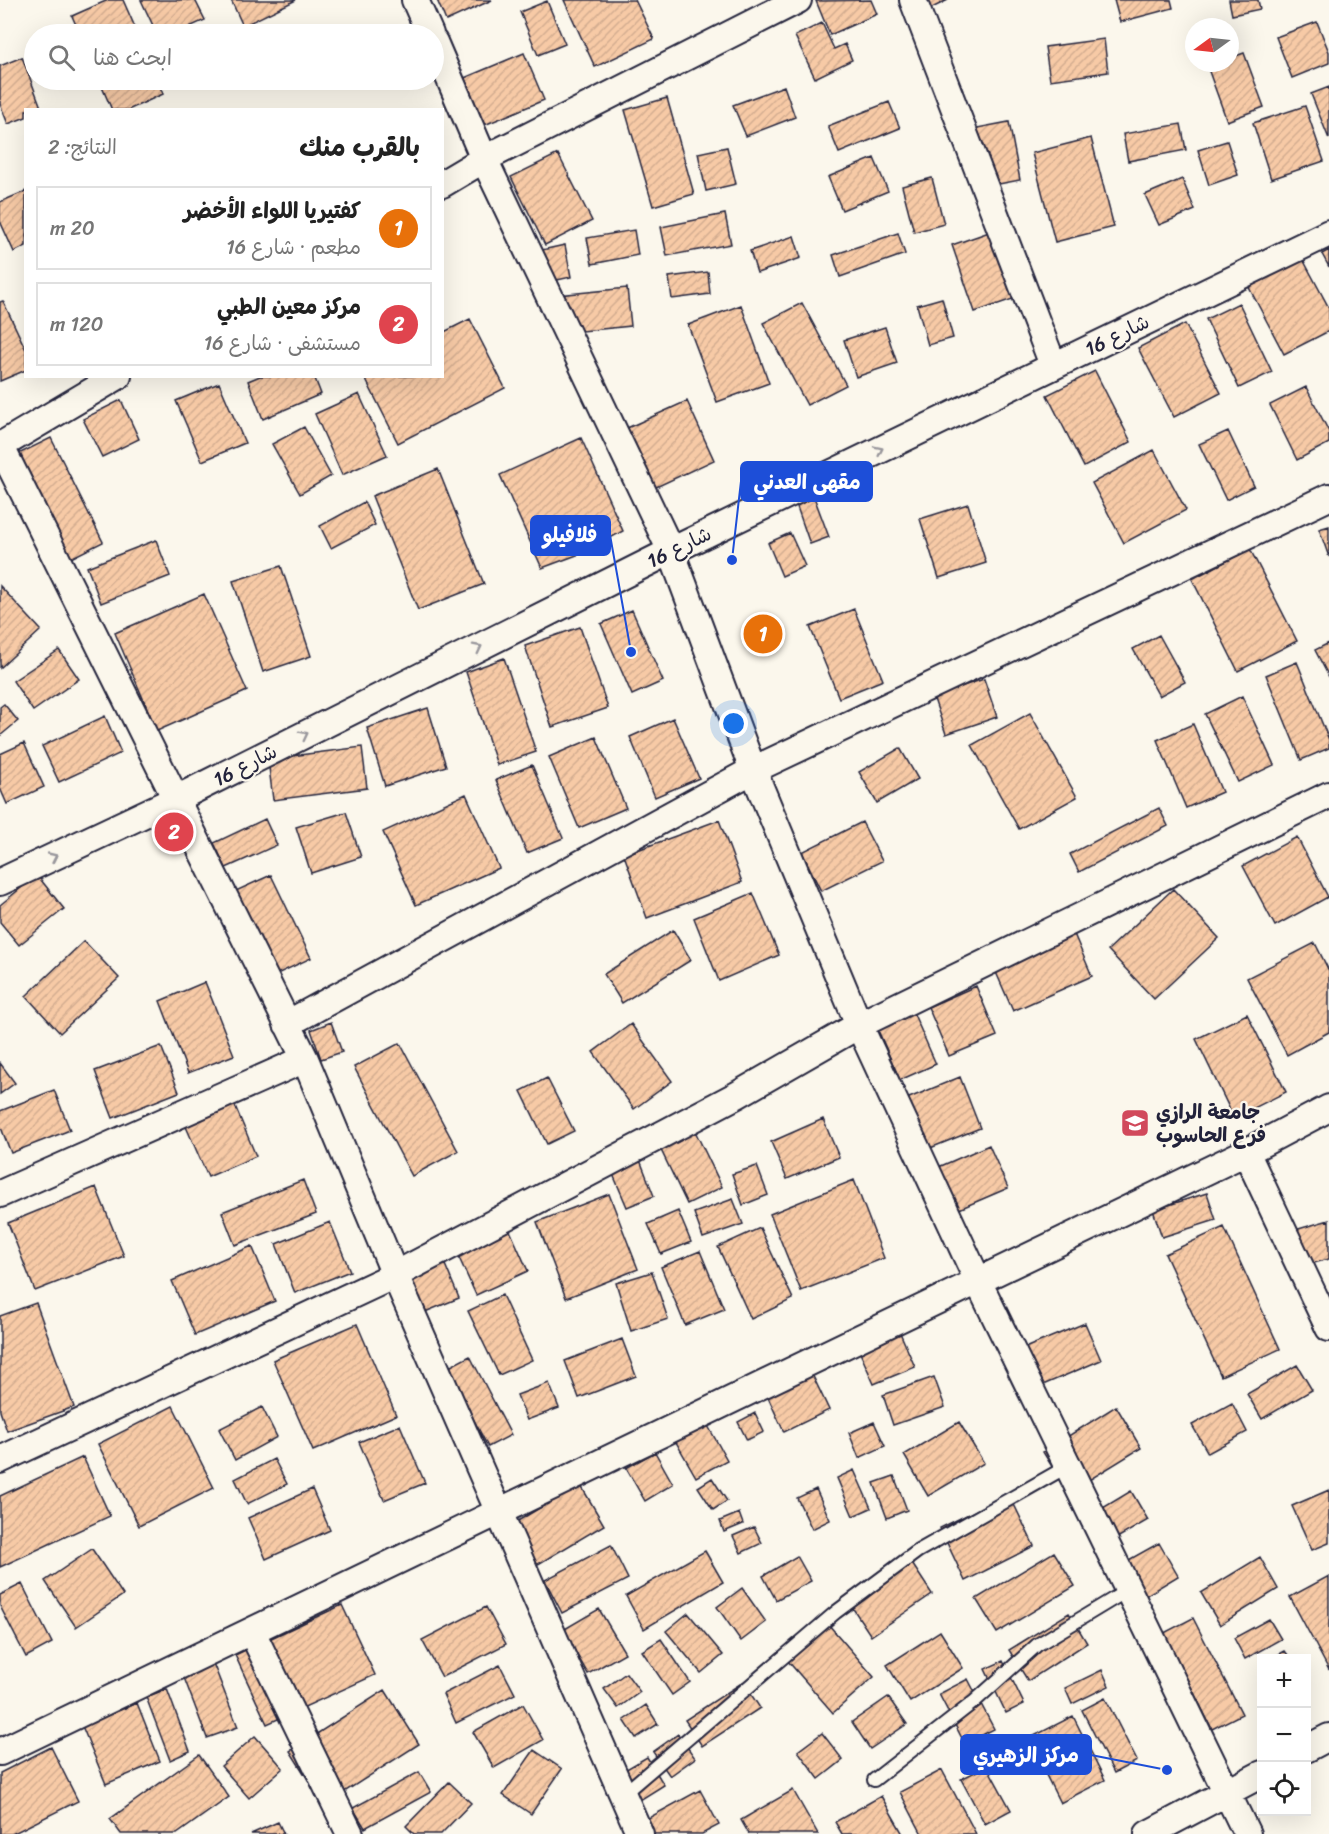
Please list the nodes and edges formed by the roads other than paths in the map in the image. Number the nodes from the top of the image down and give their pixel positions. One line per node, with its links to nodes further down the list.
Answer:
1 (415, 0): 4 (street)
2 (913, 0): 9 (street)
3 (782, 4): 6 (street)
4 (426, 24)
5 (444, 65): 6 (street)
6 (484, 159): 7 (street); 13 (street)
7 (444, 183)
8 (1329, 233): 9 (street, شارع 16)
9 (1053, 365): 13 (street, شارع 16, one-way to 9)
10 (115, 378): 11 (street)
11 (0, 446): 16 (street)
12 (1329, 497): 14 (street)
13 (671, 551): 14 (street); 16 (street, شارع 16, one-way to 13)
14 (753, 770): 18 (street); 19 (street)
15 (1329, 795): 19 (street)
16 (176, 799): 17 (street, شارع 16, one-way to 16); 18 (street)
17 (0, 882)
18 (287, 1024): 20 (street)
19 (859, 1025): 24 (street); 25 (street)
20 (305, 1059): 23 (street); 24 (street)
21 (1329, 1108): 22 (street)
22 (1246, 1152): 25 (street); 26 (street)
23 (0, 1194)
24 (394, 1275): 27 (street); 29 (street)
25 (978, 1281): 28 (street); 29 (street)
26 (1329, 1328)
27 (0, 1460)
28 (1068, 1466): 30 (street); 38 (lane)
29 (498, 1513): 31 (street); 38 (street)
30 (1128, 1590): 36 (lane); 37 (street)
31 (252, 1632): 34 (street); 39 (street)
32 (1329, 1737): 33 (street)
33 (1311, 1746)
34 (0, 1752)
35 (1257, 1777): 37 (street)
36 (874, 1780)
37 (1228, 1793): 41 (street); 42 (street)
38 (622, 1795): 40 (street)
39 (350, 1834)
40 (640, 1834)
41 (1148, 1834)
42 (1247, 1834)

